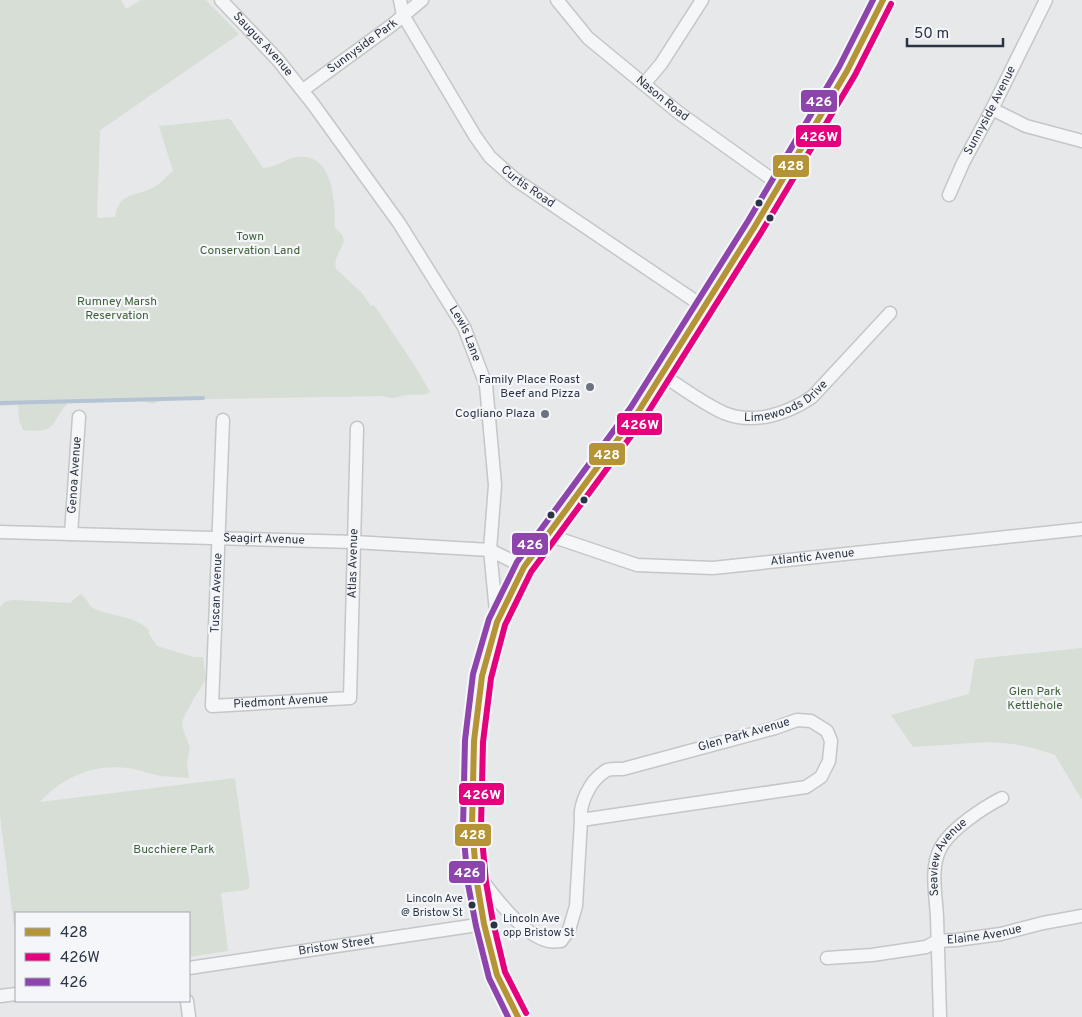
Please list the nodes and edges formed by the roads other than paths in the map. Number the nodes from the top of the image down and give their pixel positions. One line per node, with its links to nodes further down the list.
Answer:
1 (221, 0): 10 (street, Saugus Avenue)
2 (400, 0): 8 (street, Curtis Road)
3 (422, 0): 8 (street, Sunnyside Park)
4 (557, 0): 9 (street, Nason Road)
5 (702, 0): 9 (street)
6 (883, 0): 13 (main road)
7 (1046, 0): 11 (street, Sunnyside Avenue)
8 (403, 15): 10 (street, Sunnyside Park); 15 (street, Curtis Road)
9 (644, 84): 13 (street, Nason Road)
10 (302, 90): 27 (street, Lewis Lane)
11 (992, 109): 12 (street); 14 (street, Sunnyside Avenue)
12 (1082, 141)
13 (780, 185): 15 (main road)
14 (949, 195)
15 (704, 307): 17 (main road)
16 (890, 313): 17 (street, Limewoods Drive)
17 (661, 374): 24 (main road)
18 (79, 417): 23 (street, Genoa Avenue)
19 (223, 420): 25 (street, Tuscan Avenue)
20 (357, 428): 26 (street, Atlas Avenue)
21 (1082, 529): 24 (street, Atlantic Avenue)
22 (0, 532): 23 (street, Seagirt Avenue)
23 (71, 534): 25 (street, Seagirt Avenue)
24 (548, 535): 28 (main road)
25 (219, 538): 26 (street, Seagirt Avenue); 31 (street, Tuscan Avenue)
26 (354, 542): 27 (street, Seagirt Avenue); 30 (street, Atlas Avenue)
27 (490, 550): 28 (street, Seagirt Avenue); 29 (street, Lewis Lane)
28 (524, 567): 29 (main road)
29 (497, 622): 34 (main road)
30 (350, 698): 31 (street, Piedmont Avenue)
31 (212, 706)
32 (1002, 798): 37 (street, Seaview Avenue)
33 (581, 820): 33 (street, Glen Park Avenue); 34 (street, Glen Park Avenue)
34 (476, 871): 36 (main road)
35 (1082, 916): 37 (street, Elaine Avenue)
36 (484, 924): 39 (street, Bristow Street); 44 (main road)
37 (937, 941): 38 (street, Elaine Avenue); 45 (street, Seaview Avenue)
38 (827, 958)
39 (190, 968)
40 (15, 994): 41 (street)
41 (0, 996)
42 (187, 1002): 43 (street)
43 (189, 1017)
44 (518, 1017)
45 (940, 1017)

